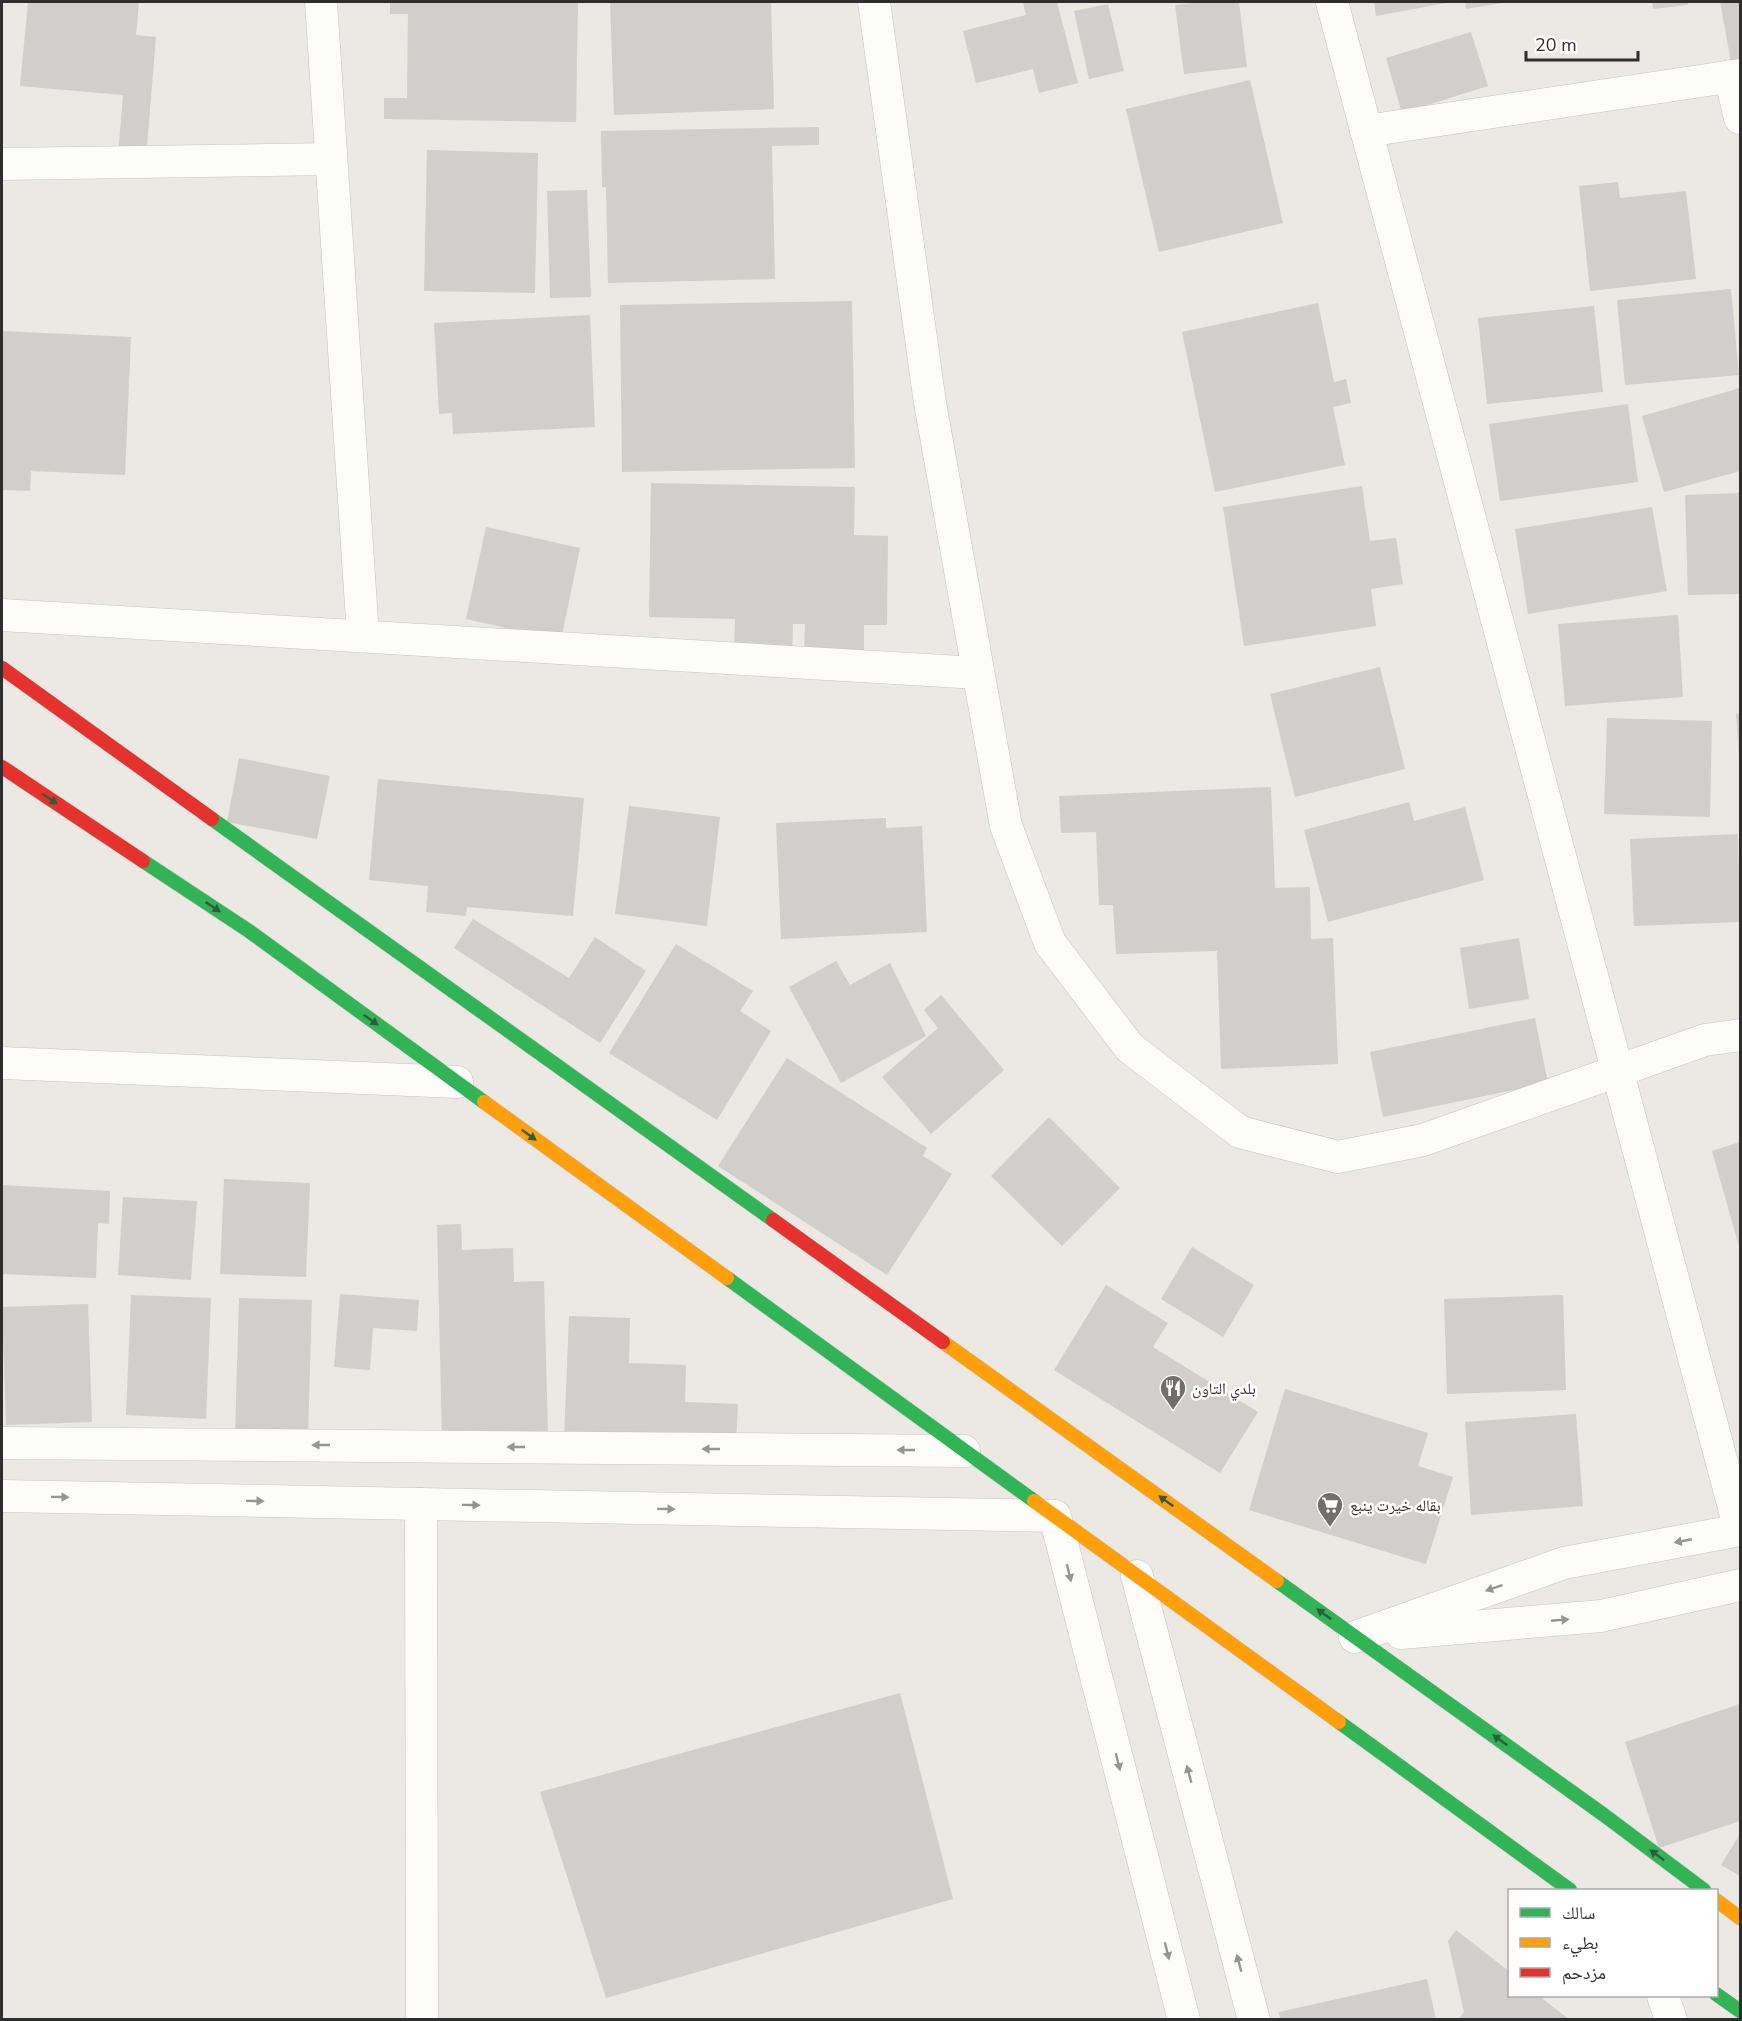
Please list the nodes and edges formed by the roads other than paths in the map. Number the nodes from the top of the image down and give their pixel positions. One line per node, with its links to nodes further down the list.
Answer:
1 (321, 2): 7 (street)
2 (874, 2): 12 (street)
3 (1332, 2): 6 (street)
4 (1735, 76): 5 (street); 6 (street)
5 (1740, 118)
6 (1366, 131): 16 (street)
7 (330, 159): 8 (street); 10 (street)
8 (2, 164)
9 (2, 615): 10 (street)
10 (363, 636): 12 (street)
11 (2, 668): 26 (street, one-way to 11)
12 (978, 673): 16 (street)
13 (2, 767): 17 (street, one-way to 17)
14 (1740, 1035): 16 (street)
15 (2, 1063): 17 (street)
16 (1617, 1071): 23 (street)
17 (457, 1082): 19 (street, one-way to 19)
18 (2, 1443): 19 (street, one-way to 18)
19 (964, 1451): 22 (street)
20 (2, 1496): 21 (street, one-way to 21)
21 (421, 1504): 22 (street, one-way to 22); 34 (street)
22 (1055, 1516): 24 (street); 35 (street, one-way to 35)
23 (1740, 1530): 26 (street, one-way to 26)
24 (1137, 1576): 27 (street); 36 (street, one-way to 24)
25 (1740, 1585): 26 (street, one-way to 25)
26 (1355, 1637): 28 (street, one-way to 26)
27 (1569, 1889)
28 (1703, 1889)
29 (1718, 1902): 30 (street)
30 (1740, 1918)
31 (1718, 1996): 33 (street)
32 (1664, 1997): 37 (street)
33 (1740, 2012)
34 (422, 2019)
35 (1184, 2019)
36 (1254, 2019)
37 (1671, 2019)

